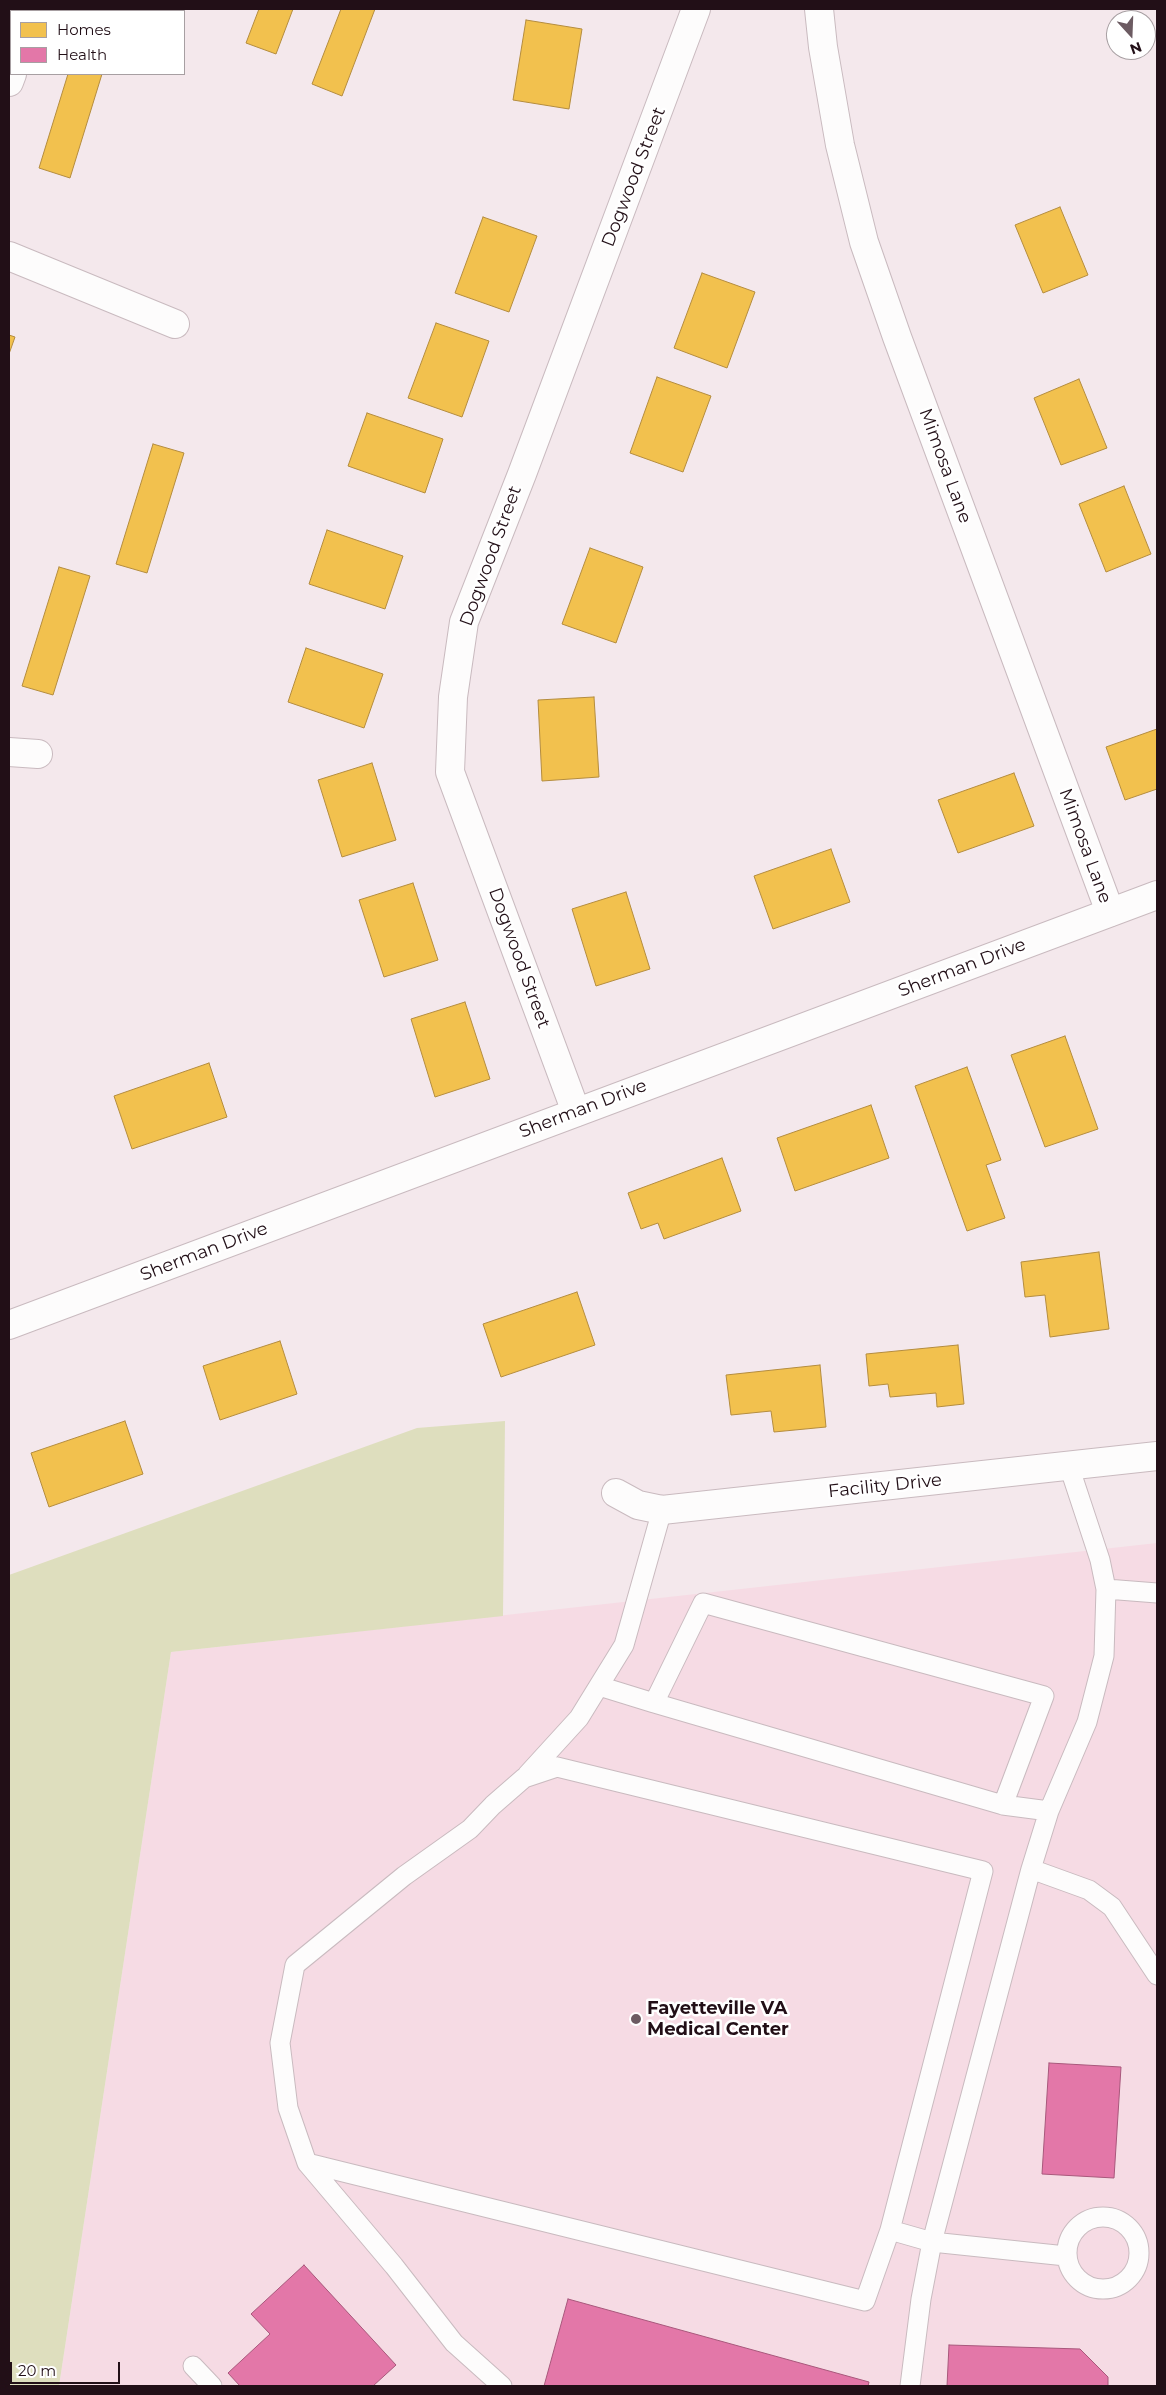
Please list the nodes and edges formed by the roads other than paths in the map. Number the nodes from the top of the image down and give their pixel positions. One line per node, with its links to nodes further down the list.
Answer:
1 (696, 9): 9 (street, Dogwood Street)
2 (819, 9): 8 (street, Mimosa Lane)
3 (9, 256): 4 (street)
4 (175, 324)
5 (9, 752): 6 (street)
6 (38, 754)
7 (1157, 895): 8 (street, Sherman Drive)
8 (1110, 912): 9 (street, Sherman Drive)
9 (576, 1112): 10 (street, Sherman Drive)
10 (9, 1325)
11 (1157, 1456): 12 (street, Facility Drive)
12 (1069, 1466): 14 (street, Facility Drive); 15 (lane)
13 (616, 1493): 14 (street, Facility Drive)
14 (662, 1510): 17 (lane)
15 (1106, 1589): 16 (lane); 21 (lane)
16 (1157, 1593)
17 (599, 1686): 18 (lane); 19 (lane)
18 (654, 1703): 20 (lane); 20 (lane)
19 (524, 1778): 24 (lane); 25 (lane)
20 (1004, 1805): 21 (lane)
21 (1048, 1811): 22 (lane)
22 (1031, 1869): 23 (lane); 26 (lane)
23 (1157, 1975)
24 (307, 2162): 25 (lane); 30 (lane)
25 (890, 2230): 26 (lane)
26 (932, 2242): 27 (lane); 31 (lane)
27 (1066, 2256)
28 (193, 2366): 29 (lane)
29 (212, 2386)
30 (502, 2386)
31 (910, 2386)

